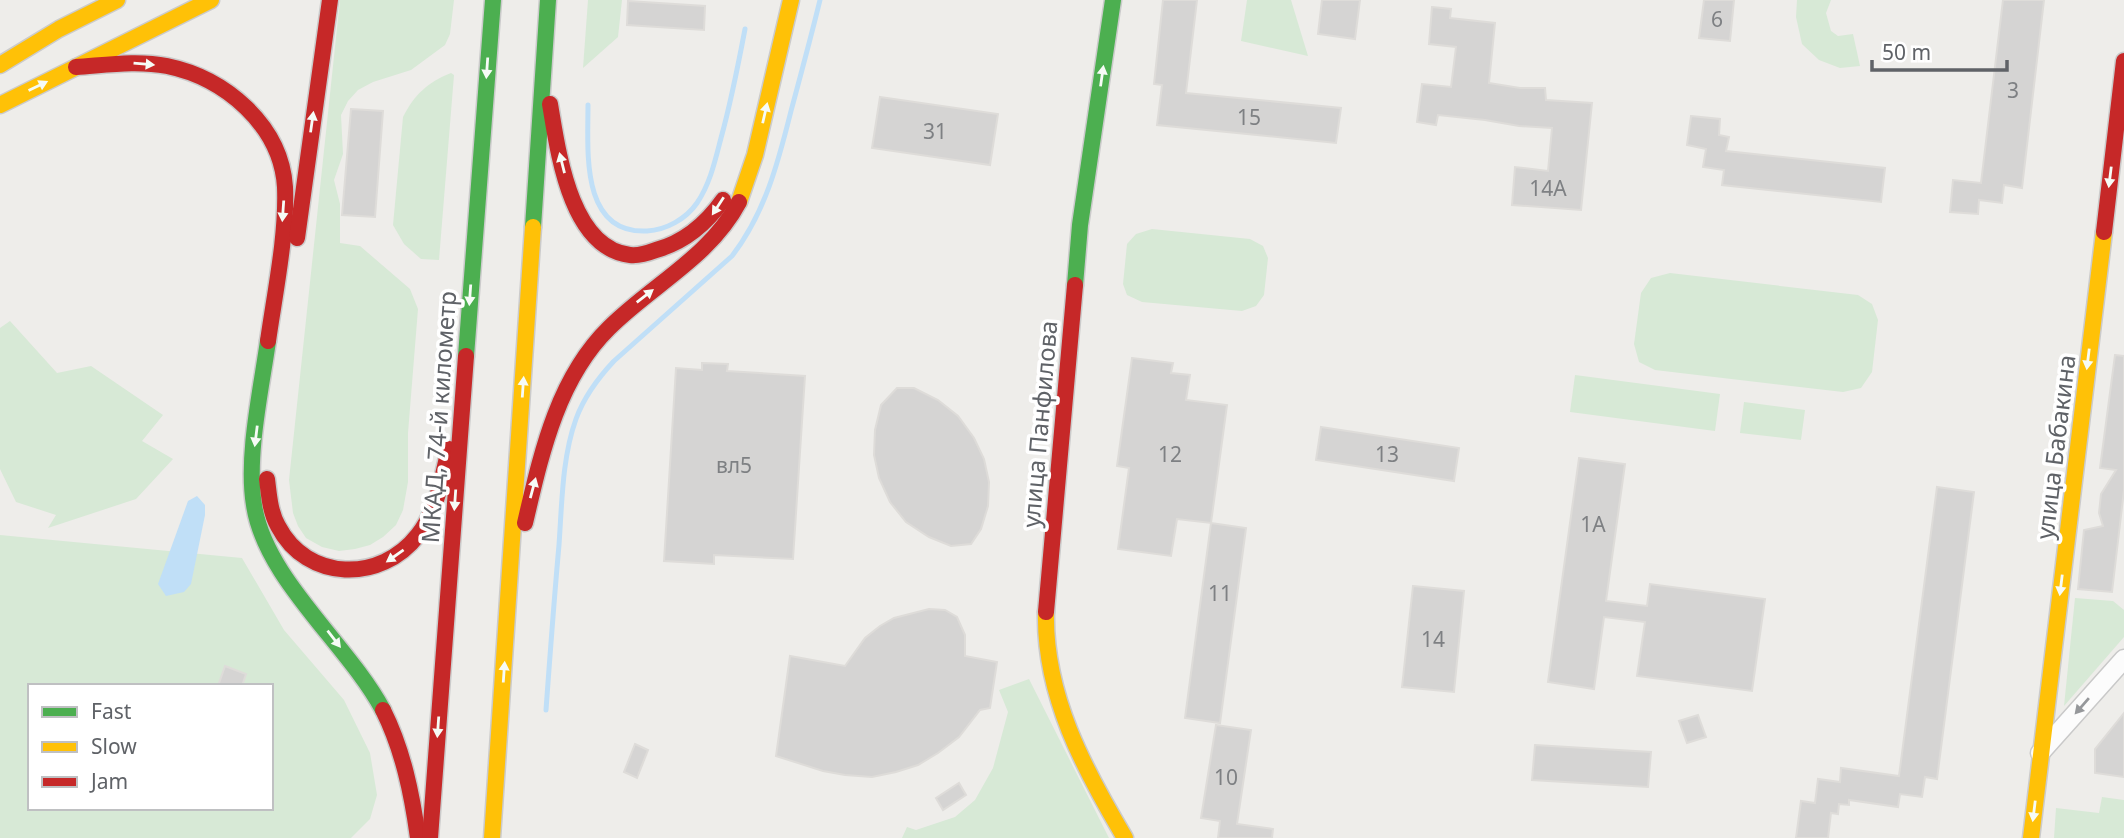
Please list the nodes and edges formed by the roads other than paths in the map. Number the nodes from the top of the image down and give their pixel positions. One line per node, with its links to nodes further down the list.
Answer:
1 (89, 0): 10 (main road)
2 (117, 0): 10 (main road)
3 (211, 0): 14 (main road)
4 (330, 0): 18 (main road, one-way to 4)
5 (493, 0): 19 (main road, МКАД, 74-й километр, one-way to 19)
6 (548, 0): 13 (main road)
7 (777, 0): 16 (main road)
8 (791, 0): 21 (main road, one-way to 8)
9 (1113, 0): 27 (main road, улица Панфилова, one-way to 9)
10 (59, 29): 12 (main road)
11 (2124, 61): 23 (main road, улица Бабакина, one-way to 23)
12 (0, 65)
13 (544, 65): 17 (main road, one-way to 13); 21 (main road, one-way to 13)
14 (76, 67): 15 (main road, one-way to 14); 24 (main road, one-way to 24)
15 (0, 105)
16 (745, 128)
17 (738, 153)
18 (278, 376)
19 (463, 383): 20 (main road, one-way to 20); 25 (main road, МКАД, 74-й километр, one-way to 25)
20 (268, 468)
21 (511, 578): 26 (main road, one-way to 21)
22 (2124, 659): 23 (street, one-way to 23)
23 (2040, 753): 28 (main road, улица Бабакина, one-way to 28)
24 (418, 838)
25 (430, 838)
26 (492, 838)
27 (1125, 838)
28 (2031, 838)

